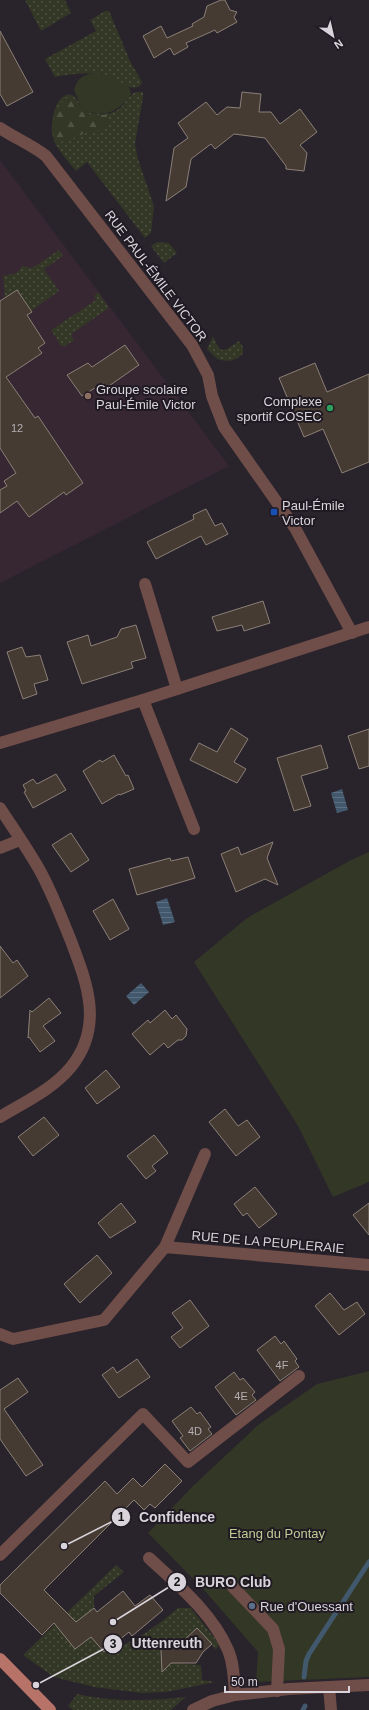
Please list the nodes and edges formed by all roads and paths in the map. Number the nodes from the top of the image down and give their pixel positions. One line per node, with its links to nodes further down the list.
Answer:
1 (0, 128): 4 (street, RUE PAUL-ÉMILE VICTOR)
2 (145, 584): 5 (street)
3 (369, 627): 4 (street)
4 (352, 633): 5 (street)
5 (177, 689): 6 (street)
6 (143, 700): 7 (street); 9 (street)
7 (0, 742)
8 (0, 808): 10 (street)
9 (194, 829)
10 (20, 840): 11 (street); 12 (street)
11 (0, 848)
12 (0, 1117)
13 (205, 1154): 14 (street, RUE DE LA PEUPLERAIE)
14 (165, 1247): 15 (street, RUE DE LA PEUPLERAIE); 16 (street, RUE DE LA PEUPLERAIE)
15 (369, 1265)
16 (0, 1334)
17 (299, 1376): 18 (street)
18 (0, 1556)
19 (149, 1558): 25 (street)
20 (233, 1586): 24 (street)
21 (0, 1659): 27 (main road)
22 (369, 1685): 23 (street)
23 (329, 1687): 24 (street); 28 (street)
24 (277, 1691): 25 (street)
25 (235, 1695): 26 (street)
26 (197, 1709)
27 (50, 1710)
28 (331, 1710)

